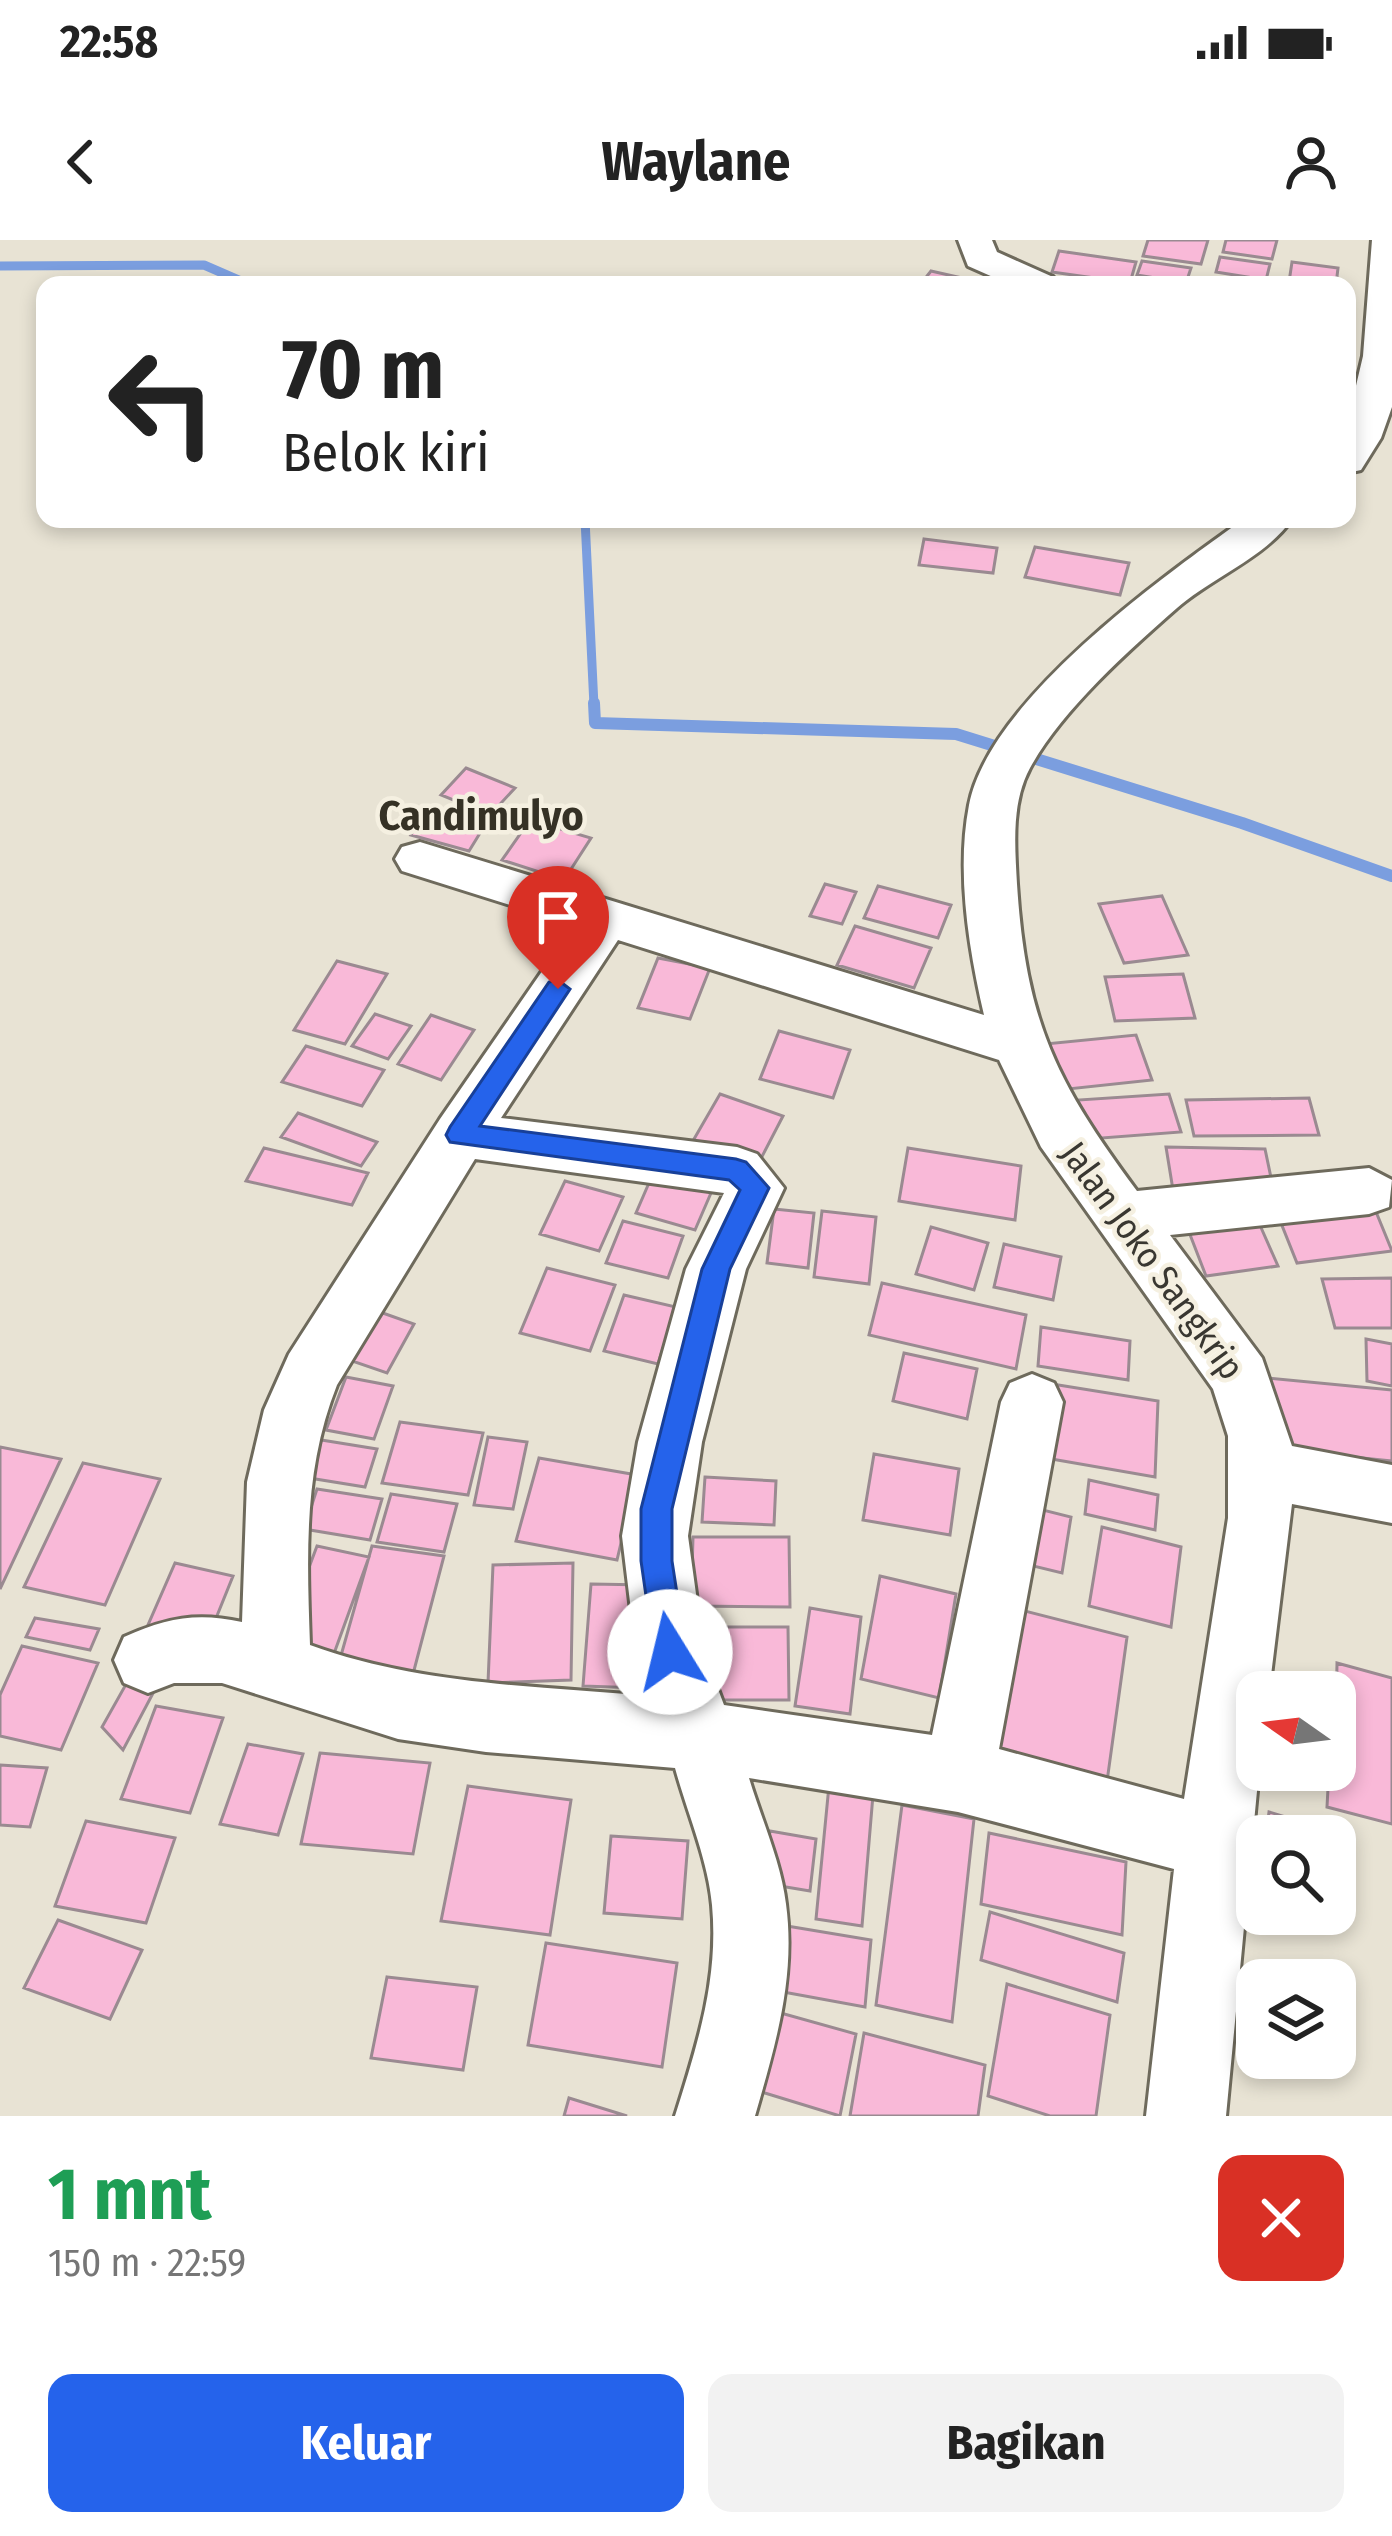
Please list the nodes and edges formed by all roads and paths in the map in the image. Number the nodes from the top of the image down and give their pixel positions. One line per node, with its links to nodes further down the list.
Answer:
1 (975, 240): 3 (street)
2 (1389, 240): 5 (street)
3 (1020, 276)
4 (1356, 353): 5 (street)
5 (1386, 358): 6 (street)
6 (1356, 446)
7 (1259, 528): 10 (street, Jalan Joko Sangkrip)
8 (420, 859): 9 (street)
9 (607, 916): 10 (street); 11 (street)
10 (1019, 1046): 13 (street, Jalan Joko Sangkrip)
11 (460, 1135): 18 (street); 19 (street)
12 (1370, 1191): 13 (street)
13 (1125, 1216): 15 (street, Jalan Joko Sangkrip)
14 (1032, 1402): 20 (street)
15 (1263, 1469): 16 (street); 21 (street, Jalan Joko Sangkrip)
16 (1392, 1494)
17 (148, 1660): 18 (street)
18 (278, 1667): 19 (street)
19 (702, 1737): 20 (street); 22 (street)
20 (959, 1776): 21 (street)
21 (1213, 1843): 23 (street, Jalan Joko Sangkrip)
22 (717, 2115)
23 (1186, 2116)

